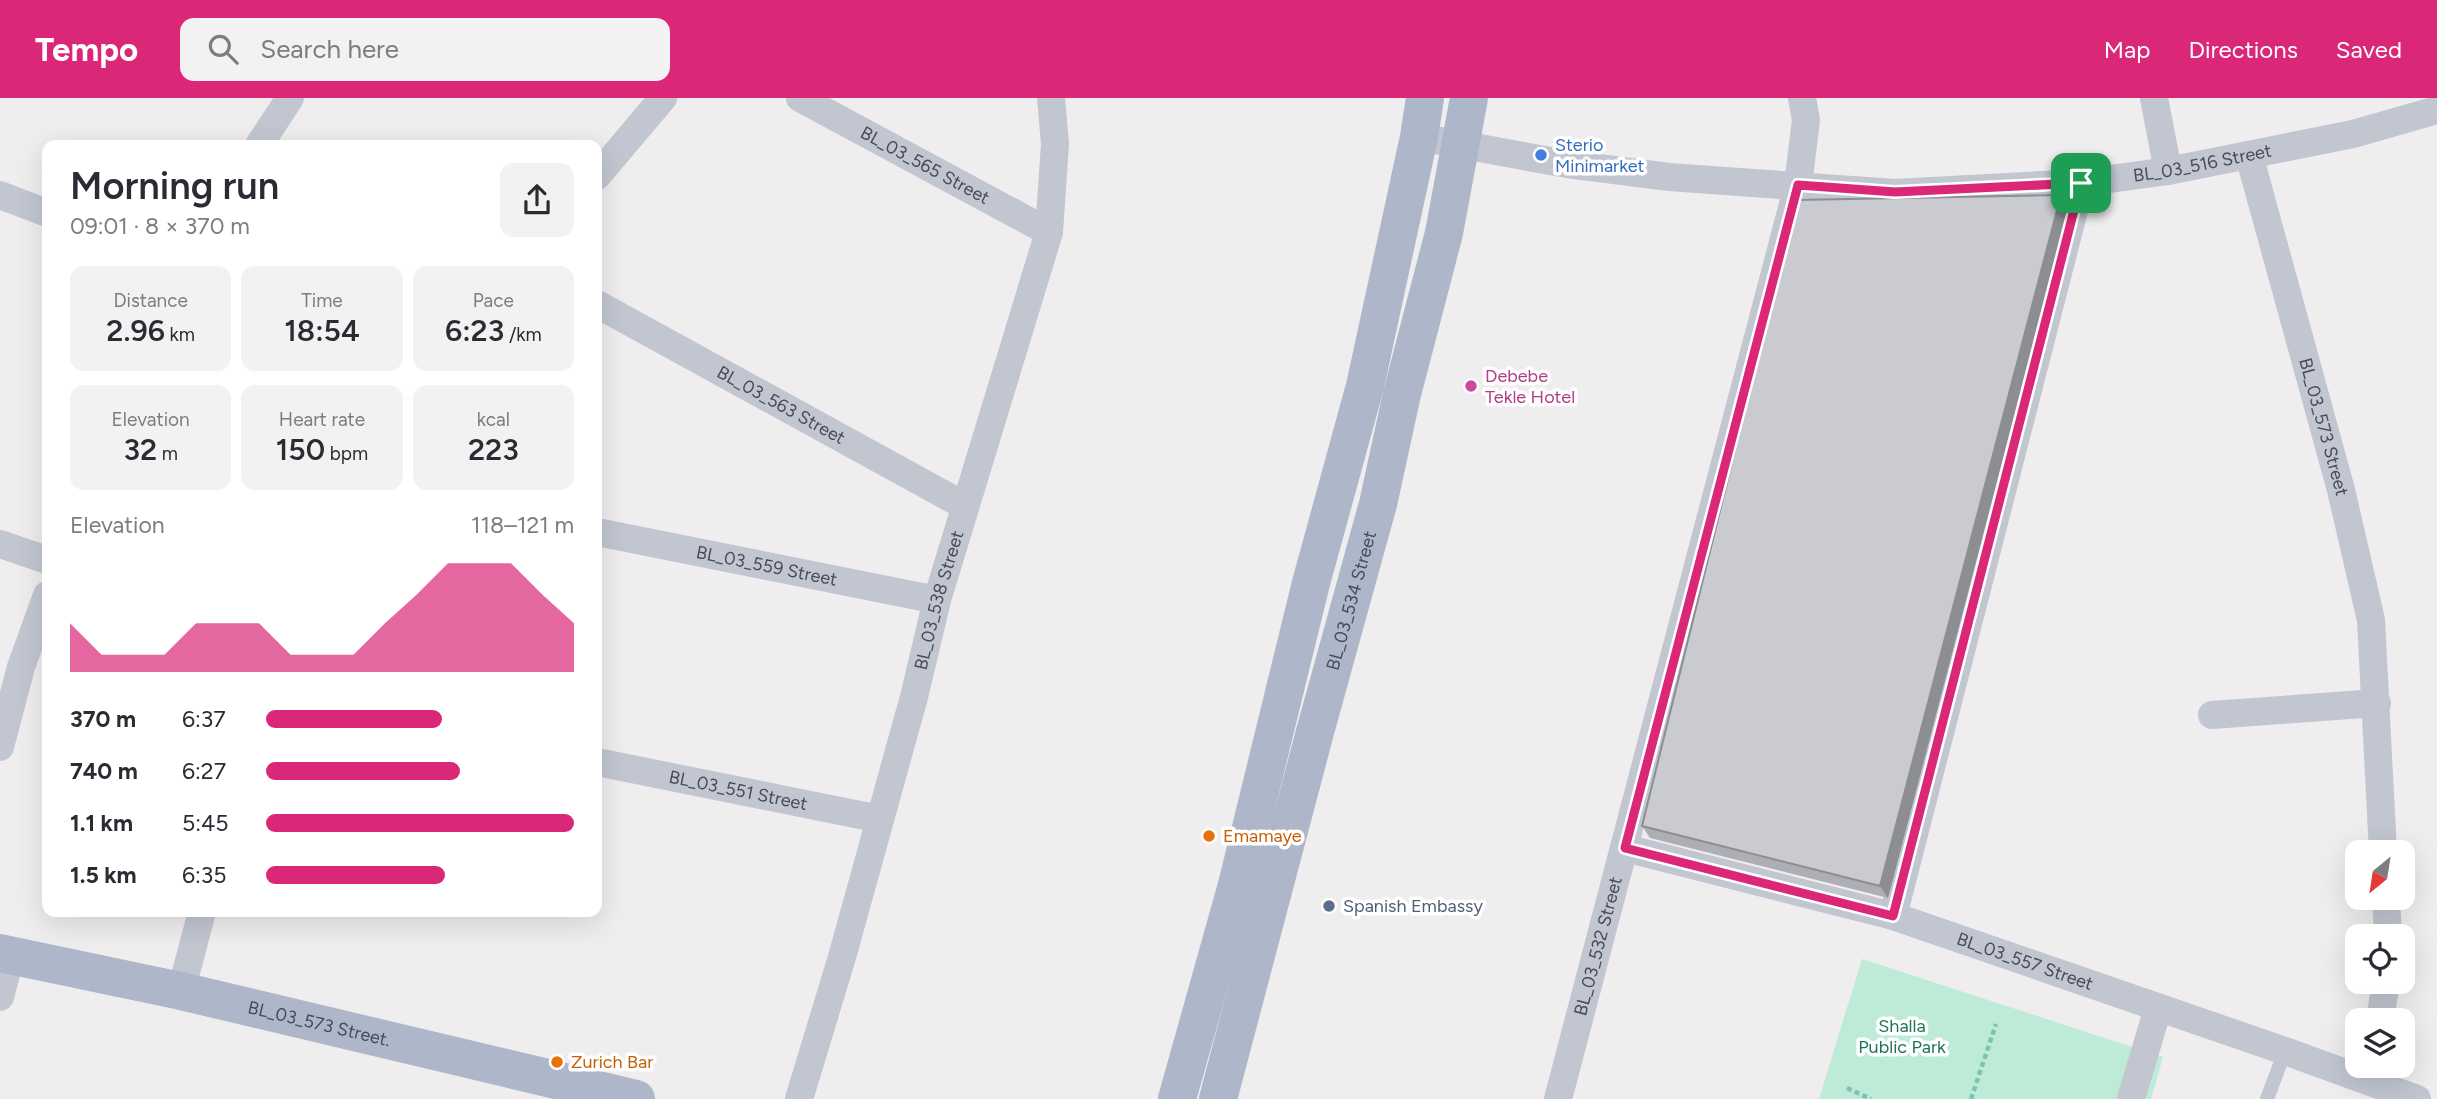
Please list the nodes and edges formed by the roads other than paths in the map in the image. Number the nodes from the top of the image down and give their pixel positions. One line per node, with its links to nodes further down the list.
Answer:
1 (290, 98): 11 (street)
2 (663, 98): 14 (street)
3 (800, 98): 20 (street, BL_03_565 Street)
4 (1051, 98): 20 (street, BL_03_538 Street)
5 (1425, 98): 10 (main road)
6 (1469, 98): 12 (main road, BL_03_534 Street)
7 (1802, 98): 17 (street, BL_03_532 Street)
8 (2154, 98): 15 (street)
9 (2437, 110): 13 (street, BL_03_516 Street)
10 (1419, 137): 12 (street, BL_03_516 Street); 26 (main road)
11 (262, 140)
12 (1462, 147): 17 (street, BL_03_516 Street); 27 (main road, BL_03_534 Street)
13 (2249, 155): 15 (street, BL_03_516 Street); 31 (street, BL_03_573 Street)
14 (602, 170)
15 (2168, 171): 16 (street, BL_03_516 Street)
16 (2081, 183): 17 (street, BL_03_516 Street); 38 (street)
17 (1798, 185): 37 (street, BL_03_532 Street)
18 (0, 195): 19 (street)
19 (42, 211)
20 (1049, 232): 22 (street, BL_03_538 Street)
21 (602, 307): 22 (street, BL_03_563 Street)
22 (965, 506): 28 (street, BL_03_538 Street)
23 (602, 533): 28 (street, BL_03_559 Street)
24 (0, 544): 25 (street)
25 (42, 558)
26 (1311, 583): 27 (main road); 49 (main road)
27 (1353, 594): 50 (main road, BL_03_534 Street)
28 (937, 600): 35 (street, BL_03_538 Street)
29 (42, 605): 30 (street)
30 (11, 664): 33 (street)
31 (2377, 703): 32 (street); 36 (street, BL_03_573 Street)
32 (2212, 715)
33 (0, 747)
34 (602, 763): 35 (street, BL_03_551 Street)
35 (880, 819): 48 (street, BL_03_538 Street)
36 (2383, 840)
37 (1625, 848): 38 (street, BL_03_557 Street); 51 (street, BL_03_532 Street)
38 (1893, 916): 43 (street, BL_03_557 Street)
39 (201, 917): 41 (street)
40 (5, 954): 41 (main road, BL_03_573 Street.); 42 (street)
41 (181, 991): 47 (main road, BL_03_573 Street.)
42 (0, 997)
43 (2158, 1008): 44 (street, BL_03_557 Street); 52 (street)
44 (2286, 1051): 45 (street, BL_03_557 Street); 53 (lane)
45 (2345, 1067)
46 (2379, 1078): 54 (street, BL_03_557 Street)
47 (636, 1099)
48 (799, 1099)
49 (1177, 1099)
50 (1218, 1099)
51 (1558, 1099)
52 (2131, 1099)
53 (2267, 1099)
54 (2417, 1099)

